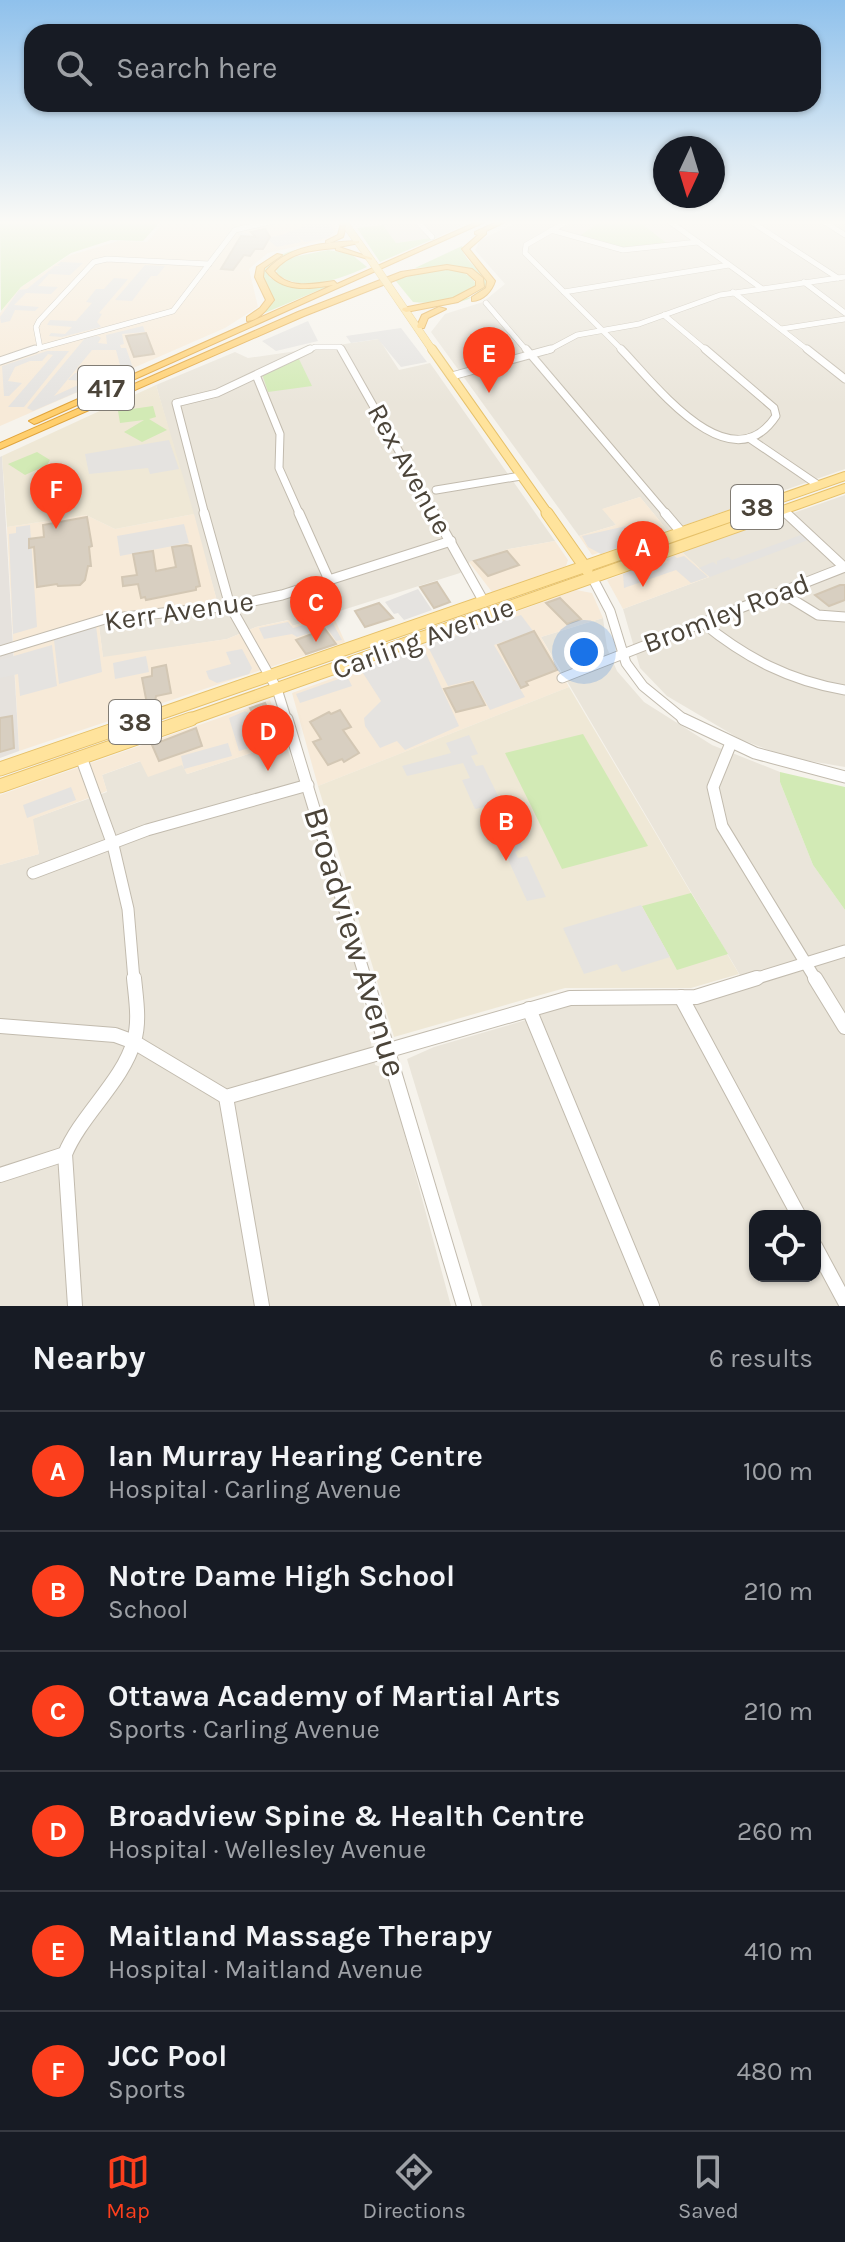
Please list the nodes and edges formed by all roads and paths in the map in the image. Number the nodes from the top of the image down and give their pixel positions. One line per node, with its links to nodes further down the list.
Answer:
1 (75, 282): 29 (street)
2 (195, 282): 29 (street)
3 (263, 282): 28 (highway)
4 (286, 282): 5 (highway)
5 (333, 282)
6 (350, 282): 28 (highway, 417)
7 (374, 282): 21 (highway, 417)
8 (386, 282): 22 (main road, bridge)
9 (387, 282): 21 (highway)
10 (480, 282): 22 (highway)
11 (490, 282): 19 (highway)
12 (555, 282): 17 (street)
13 (625, 282): 17 (street)
14 (753, 282): 16 (street)
15 (804, 282): 16 (street); 24 (street)
16 (761, 288): 18 (street)
17 (564, 292): 27 (street)
18 (733, 292): 23 (street); 26 (street)
19 (464, 302): 22 (highway); 25 (highway)
20 (486, 303): 30 (street)
21 (322, 306): 38 (highway, 417)
22 (406, 310): 25 (main road); 31 (main road)
23 (664, 315): 27 (street); 37 (street)
24 (845, 316): 26 (street)
25 (421, 326): 31 (main road)
26 (781, 329): 35 (street)
27 (602, 331): 30 (street); 37 (street)
28 (213, 341): 36 (highway, 417)
29 (40, 348): 32 (street)
30 (533, 356): 34 (street); 45 (street)
31 (439, 358): 34 (main road)
32 (0, 361)
33 (256, 375): 46 (street, Rex Avenue); 50 (street); 53 (street, Broadview Avenue)
34 (452, 376): 39 (main road)
35 (845, 379)
36 (0, 437)
37 (749, 438): 41 (street)
38 (0, 446)
39 (521, 476): 43 (street); 47 (main road)
40 (845, 476): 41 (main road, Carling Avenue / 38)
41 (818, 485): 45 (main road, Carling Avenue / 38)
42 (845, 488): 44 (main road, Carling Avenue / 38)
43 (436, 490)
44 (783, 510): 48 (street); 49 (main road, Carling Avenue / 38)
45 (682, 533): 47 (main road, Carling Avenue / 38)
46 (451, 541): 50 (street, Kerr Avenue); 52 (street, Rex Avenue)
47 (585, 567): 49 (main road); 52 (main road, Carling Avenue / 38)
48 (845, 567): 51 (street, Bromley Road)
49 (592, 577): 57 (street); 60 (main road, Carling Avenue / 38)
50 (329, 580): 53 (street, Kerr Avenue)
51 (782, 593): 54 (street); 55 (street, Bromley Road)
52 (484, 602): 58 (main road, Carling Avenue / 38)
53 (230, 606): 56 (street, Kerr Avenue); 58 (street, Broadview Avenue)
54 (845, 617)
55 (703, 623): 57 (street, Bromley Road); 61 (street)
56 (0, 651)
57 (622, 654): 59 (street, Bromley Road); 62 (street)
58 (270, 675): 60 (street, Broadview Avenue); 64 (main road, Carling Avenue / 38)
59 (562, 678)
60 (277, 689): 63 (main road, Carling Avenue / 38); 66 (street, Broadview Avenue)
61 (845, 690)
62 (731, 743): 65 (street); 71 (street)
63 (81, 757): 67 (main road, Carling Avenue / 38); 68 (street)
64 (0, 769)
65 (845, 777)
66 (308, 785): 68 (street); 77 (street, Broadview Avenue)
67 (0, 786)
68 (113, 845): 69 (street); 76 (street)
69 (33, 873)
70 (845, 951): 71 (street)
71 (804, 965): 72 (street); 75 (street)
72 (681, 997): 73 (street); 81 (street)
73 (529, 1009): 77 (street); 87 (street)
74 (0, 1026): 76 (street)
75 (845, 1027)
76 (134, 1042): 78 (street); 79 (street)
77 (388, 1050): 78 (street); 86 (street, Broadview Avenue)
78 (226, 1097): 85 (street)
79 (65, 1154): 80 (street); 84 (street)
80 (0, 1175)
81 (796, 1210)
82 (821, 1257): 83 (street)
83 (845, 1302)
84 (75, 1306)
85 (262, 1306)
86 (464, 1306)
87 (652, 1306)

